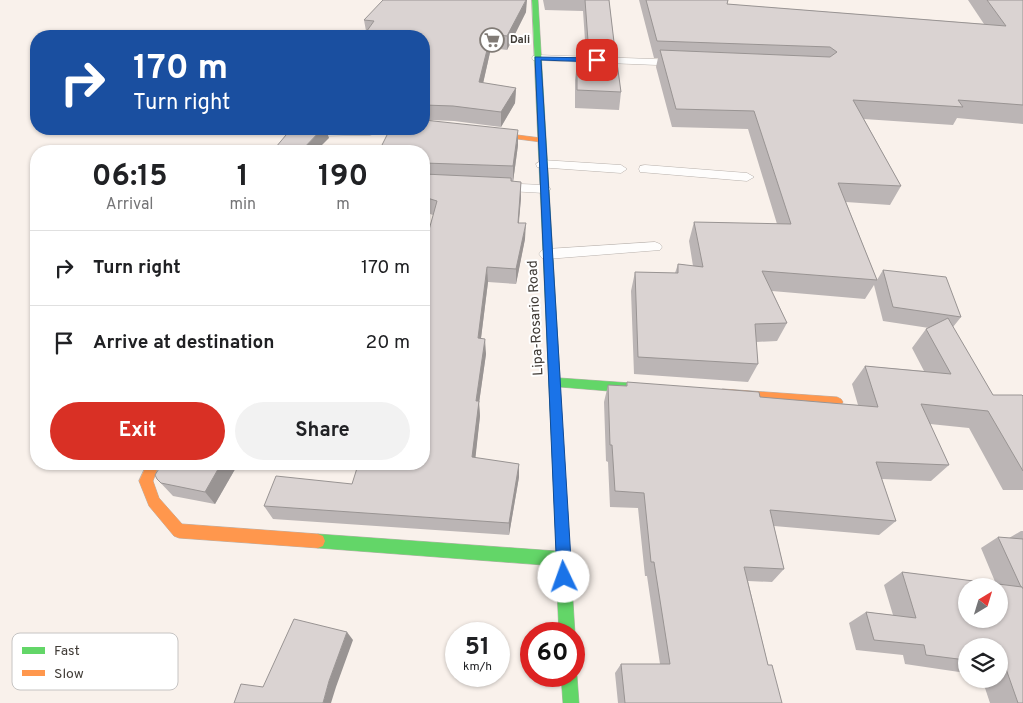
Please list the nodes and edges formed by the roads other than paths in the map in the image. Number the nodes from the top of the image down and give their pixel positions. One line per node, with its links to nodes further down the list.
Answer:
1 (535, 0): 2 (main road, Lipa-Rosario Road)
2 (537, 58): 3 (lane); 5 (main road, Lipa-Rosario Road)
3 (696, 63)
4 (430, 128): 5 (main road)
5 (541, 140): 6 (main road, Lipa-Rosario Road)
6 (542, 164): 7 (lane); 11 (main road, Lipa-Rosario Road)
7 (621, 169)
8 (645, 169): 9 (lane)
9 (747, 177)
10 (479, 187): 11 (lane)
11 (544, 189): 13 (main road, Lipa-Rosario Road)
12 (654, 247): 13 (lane)
13 (547, 254): 14 (main road, Lipa-Rosario Road)
14 (554, 382): 15 (main road); 19 (main road, Lipa-Rosario Road)
15 (661, 390)
16 (710, 393): 17 (main road)
17 (837, 402)
18 (151, 470): 19 (main road)
19 (564, 559): 20 (main road, Lipa-Rosario Road)
20 (567, 622)
21 (570, 687): 22 (main road)
22 (571, 703)

